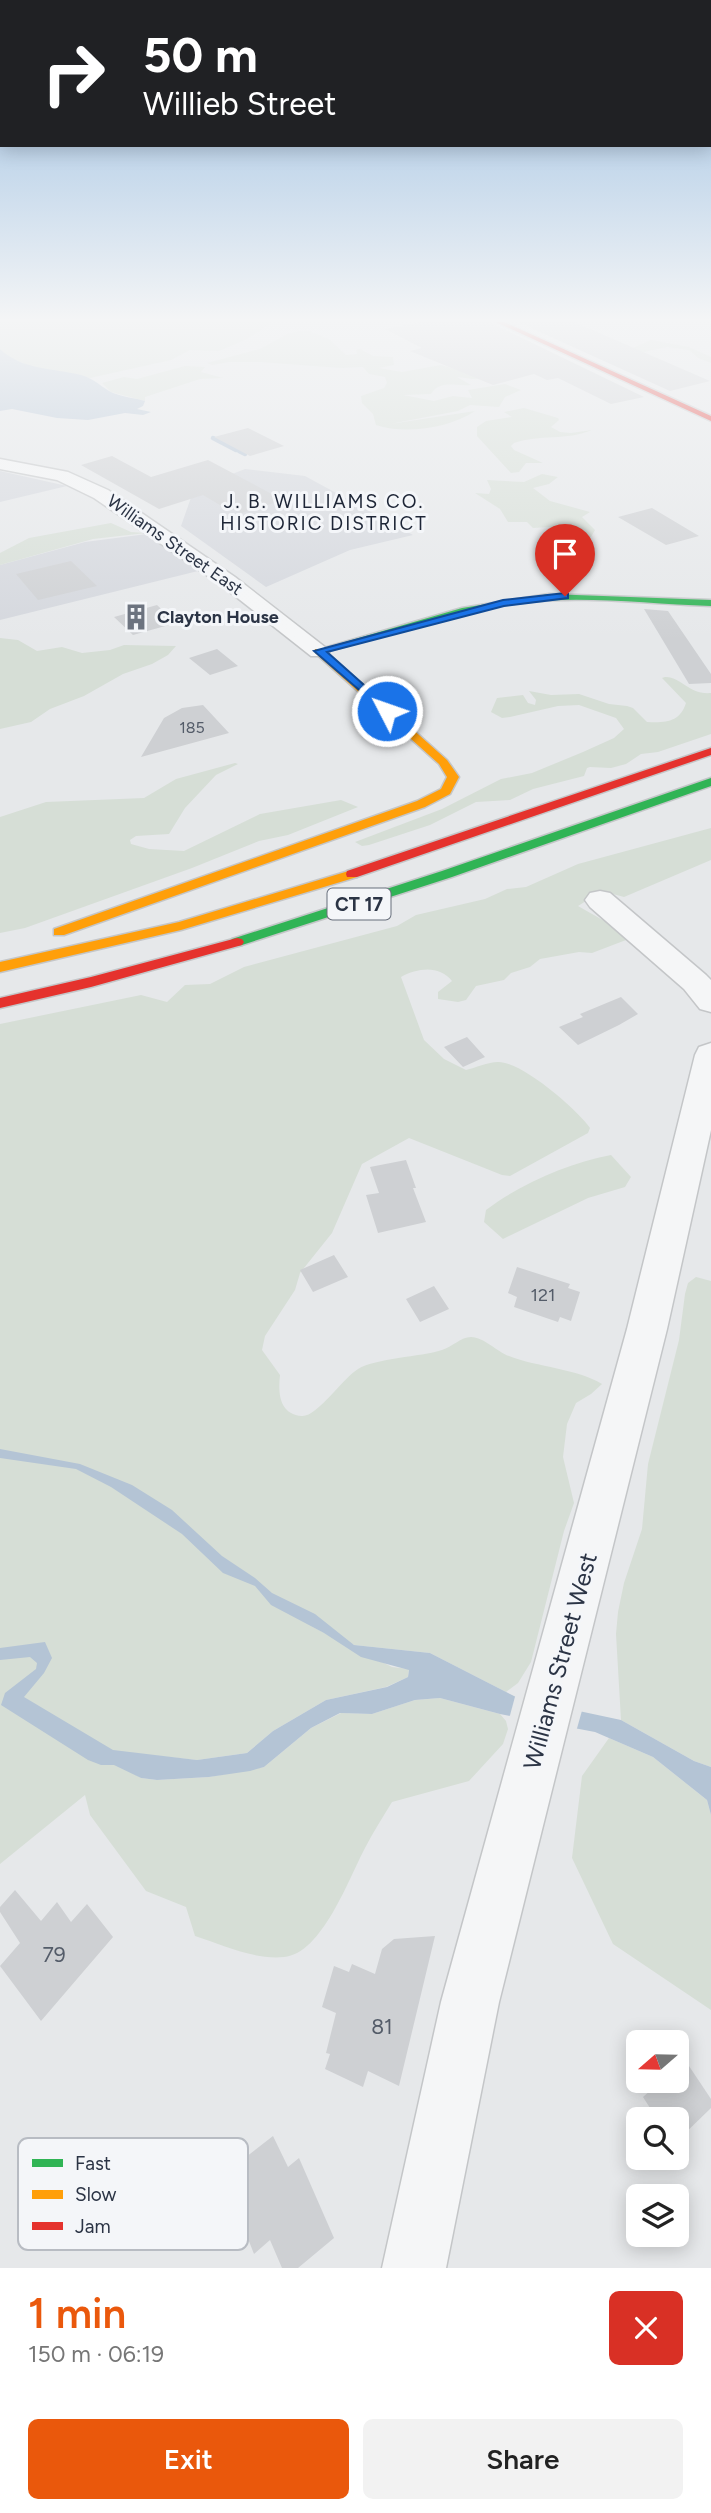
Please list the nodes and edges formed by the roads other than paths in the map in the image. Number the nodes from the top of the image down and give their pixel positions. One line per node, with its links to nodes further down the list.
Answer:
1 (0, 464): 3 (street, Williams Street East)
2 (711, 603): 3 (main road)
3 (319, 651): 9 (main road, Williams Street East)
4 (711, 751): 10 (main road, CT 17)
5 (711, 782): 7 (main road, CT 17)
6 (617, 833): 7 (main road)
7 (525, 846): 12 (main road, CT 17)
8 (600, 900): 11 (street)
9 (38, 937)
10 (0, 967)
11 (711, 1000)
12 (0, 1003)
13 (711, 1055): 14 (street, Williams Street West)
14 (414, 2268)

